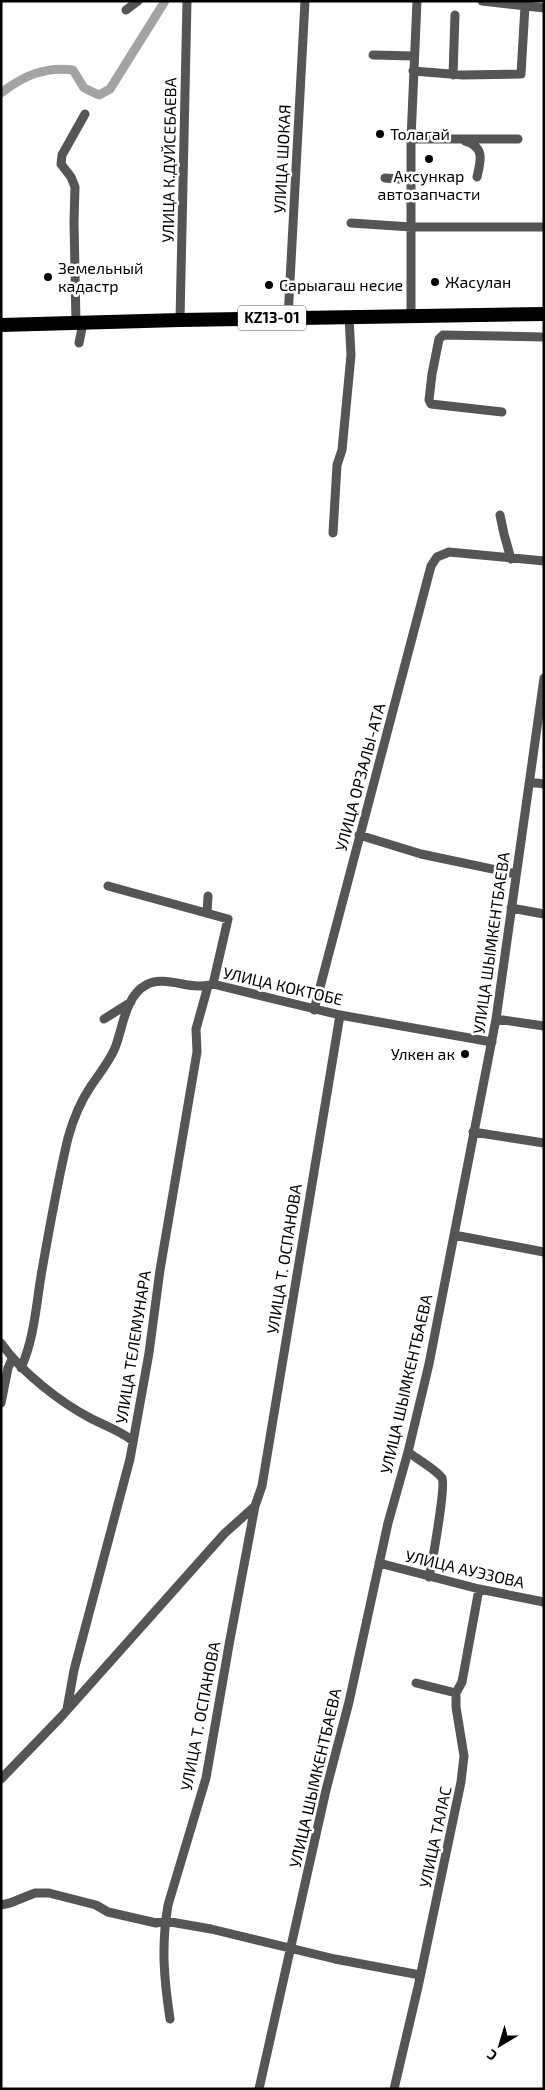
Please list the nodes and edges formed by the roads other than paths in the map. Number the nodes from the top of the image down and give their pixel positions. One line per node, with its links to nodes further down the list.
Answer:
1 (138, 1): 8 (street)
2 (187, 1): 28 (street, УЛИЦА К.ДУЙСЕБАЕВА)
3 (305, 1): 27 (street, УЛИЦА ШОКАЯ)
4 (416, 1): 11 (street)
5 (482, 1): 6 (street)
6 (524, 6): 7 (street); 13 (street)
7 (544, 8)
8 (126, 10)
9 (455, 15): 13 (street)
10 (373, 55): 11 (street)
11 (414, 56): 12 (street)
12 (413, 71): 13 (street); 15 (street)
13 (453, 74)
14 (85, 114): 29 (street)
15 (412, 139): 16 (street); 20 (street)
16 (457, 139): 17 (street); 19 (street)
17 (518, 139)
18 (385, 178): 20 (street)
19 (477, 178)
20 (411, 180): 23 (street)
21 (352, 222): 23 (street)
22 (544, 227): 23 (street)
23 (411, 228): 25 (street)
24 (544, 314): 25 (highway, KZ13-01)
25 (411, 316): 26 (highway, KZ13-01)
26 (348, 317): 27 (highway, KZ13-01); 35 (street)
27 (288, 318): 28 (highway, KZ13-01)
28 (180, 320): 29 (highway, KZ13-01)
29 (79, 323): 30 (highway, KZ13-01); 32 (street)
30 (1, 325)
31 (544, 338): 33 (street)
32 (79, 343)
33 (502, 412)
34 (500, 515): 36 (street)
35 (333, 533)
36 (511, 558): 37 (street); 42 (street, УЛИЦА ОРЗАЛЫ-АТА)
37 (544, 561)
38 (544, 678): 39 (street, УЛИЦА ШЫМКЕНТБАЕВА)
39 (542, 697): 40 (street, УЛИЦА ШЫМКЕНТБАЕВА)
40 (530, 782): 41 (street); 43 (street, УЛИЦА ШЫМКЕНТБАЕВА)
41 (544, 784)
42 (359, 835): 43 (street); 51 (street, УЛИЦА ОРЗАЛЫ-АТА)
43 (516, 874): 46 (street, УЛИЦА ШЫМКЕНТБАЕВА)
44 (108, 886): 47 (street)
45 (208, 896): 47 (street)
46 (510, 908): 48 (street); 54 (street, УЛИЦА ШЫМКЕНТБАЕВА)
47 (206, 913): 49 (street, УЛИЦА ТЕЛЕМУНАРА)
48 (544, 914)
49 (210, 985): 50 (street, УЛИЦА КОКТОБЕ); 51 (street, УЛИЦА КОКТОБЕ); 65 (street, УЛИЦА ТЕЛЕМУНАРА)
50 (131, 1002): 53 (street); 63 (street, УЛИЦА КОКТОБЕ)
51 (314, 1010): 52 (street, УЛИЦА КОКТОБЕ)
52 (340, 1015): 56 (street, УЛИЦА КОКТОБЕ); 67 (street, УЛИЦА Т. ОСПАНОВА)
53 (104, 1019)
54 (496, 1019): 55 (street); 56 (street, УЛИЦА ШЫМКЕНТБАЕВА)
55 (544, 1026)
56 (492, 1042): 57 (street, УЛИЦА ШЫМКЕНТБАЕВА)
57 (473, 1132): 58 (street); 59 (street, УЛИЦА ШЫМКЕНТБАЕВА)
58 (544, 1143)
59 (454, 1235): 60 (street); 66 (street, УЛИЦА ШЫМКЕНТБАЕВА)
60 (544, 1252)
61 (1, 1343): 62 (street)
62 (12, 1359): 63 (street); 64 (street)
63 (22, 1368): 65 (street)
64 (1, 1403)
65 (133, 1441): 74 (street, УЛИЦА ТЕЛЕМУНАРА)
66 (408, 1452): 68 (street, УЛИЦА ШЫМКЕНТБАЕВА); 69 (street)
67 (255, 1506): 74 (street); 77 (street, УЛИЦА Т. ОСПАНОВА)
68 (379, 1563): 69 (street, УЛИЦА АУЭЗОВА); 78 (street, УЛИЦА ШЫМКЕНТБАЕВА)
69 (429, 1577): 70 (street, УЛИЦА АУЭЗОВА)
70 (479, 1590): 71 (street, УЛИЦА АУЭЗОВА); 73 (street, УЛИЦА ТАЛАС)
71 (544, 1602)
72 (416, 1683): 73 (street)
73 (456, 1693): 79 (street, УЛИЦА ТАЛАС)
74 (67, 1709): 75 (street)
75 (1, 1779)
76 (1, 1905): 77 (street)
77 (165, 1922): 78 (street); 80 (street, УЛИЦА Т. ОСПАНОВА)
78 (292, 1948): 79 (street); 81 (street, УЛИЦА ШЫМКЕНТБАЕВА)
79 (420, 1975): 82 (street, УЛИЦА ТАЛАС)
80 (170, 2019)
81 (259, 2089)
82 (394, 2089)

